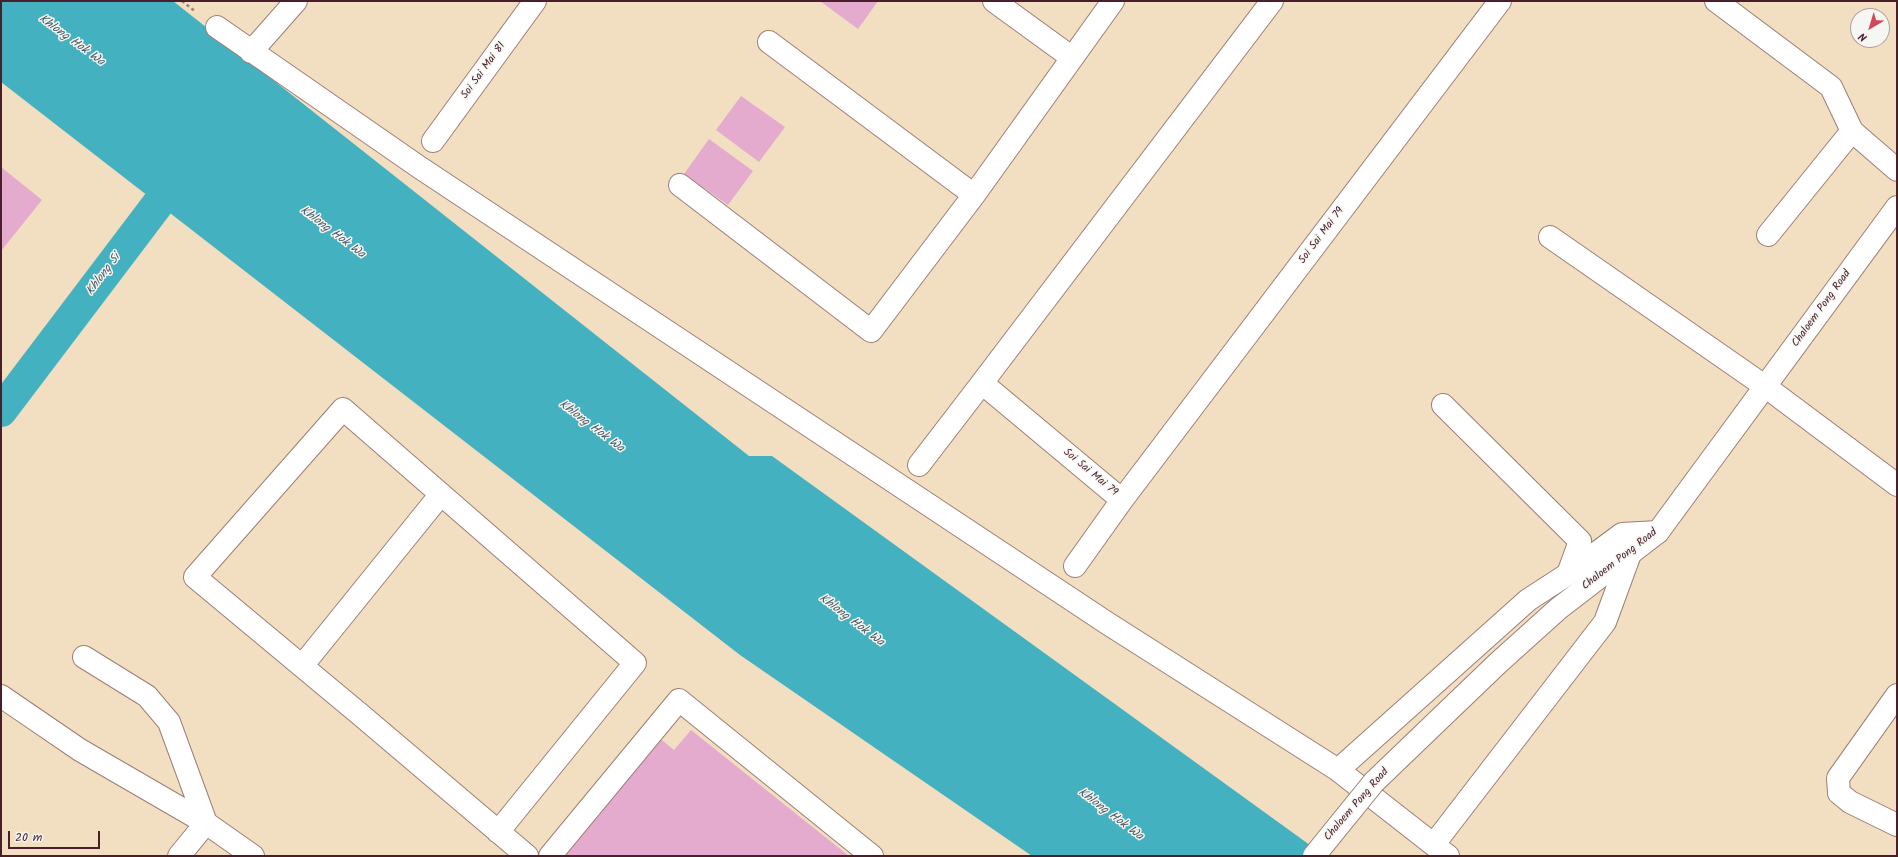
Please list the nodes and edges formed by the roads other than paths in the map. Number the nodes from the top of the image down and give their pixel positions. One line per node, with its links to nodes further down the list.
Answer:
1 (296, 1): 10 (street)
2 (535, 1): 13 (street, Soi Sai Mai 81)
3 (994, 1): 11 (street)
4 (1113, 1): 11 (street)
5 (1272, 1): 20 (street)
6 (1500, 1): 26 (street, Soi Sai Mai 79)
7 (1716, 1): 12 (street)
8 (217, 27): 10 (street)
9 (769, 42): 16 (street)
10 (251, 52): 35 (street)
11 (1071, 57): 16 (street)
12 (1852, 131): 14 (street); 18 (street)
13 (434, 141)
14 (1897, 170)
15 (680, 185): 16 (street)
16 (974, 195)
17 (1897, 207): 21 (street, Chaloem Pong Road)
18 (1768, 235)
19 (1550, 238): 21 (street)
20 (982, 383): 23 (street); 26 (street, Soi Sai Mai 79)
21 (1766, 387): 24 (street); 27 (street, Chaloem Pong Road)
22 (1443, 405): 30 (street)
23 (919, 465)
24 (1897, 485)
25 (441, 494): 32 (street); 32 (street); 38 (street)
26 (1122, 500): 29 (street)
27 (1658, 532): 28 (street, Chaloem Pong Road); 30 (street)
28 (1630, 554): 39 (street); 45 (street, Chaloem Pong Road, bridge)
29 (1075, 566)
30 (1568, 574): 35 (street)
31 (84, 657): 36 (street)
32 (302, 666): 38 (street)
33 (1897, 695): 37 (street)
34 (1, 696): 36 (street)
35 (1338, 770): 39 (street)
36 (206, 823): 40 (street); 41 (street)
37 (1897, 825)
38 (498, 832): 42 (street)
39 (1441, 850)
40 (179, 856)
41 (253, 856)
42 (527, 856)
43 (550, 856): 44 (street)
44 (872, 856)
45 (1314, 856)

